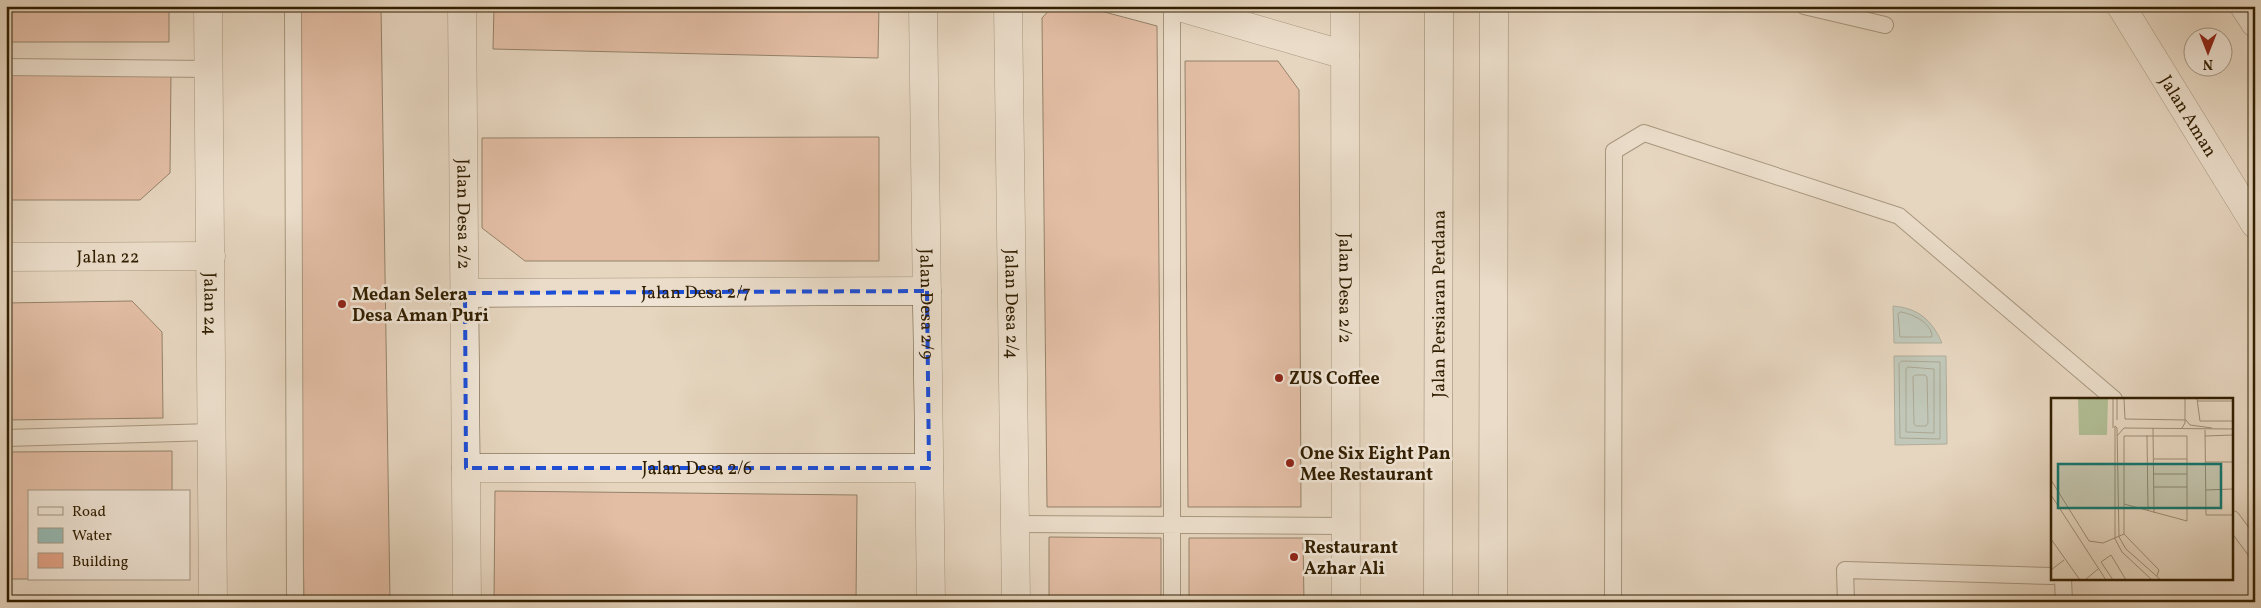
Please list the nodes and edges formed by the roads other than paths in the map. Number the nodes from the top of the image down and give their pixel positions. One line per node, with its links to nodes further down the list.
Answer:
1 (208, 6): 17 (street, Jalan 24)
2 (293, 6): 36 (lane)
3 (462, 6): 22 (street, Jalan Desa 2/2)
4 (924, 6): 21 (street, Jalan Desa 2/9)
5 (1008, 6): 29 (street, Jalan Desa 2/4)
6 (1174, 6): 15 (street); 30 (lane)
7 (1345, 6): 15 (street, Jalan Desa 2/2)
8 (1439, 6): 42 (street, Jalan Persiaran Perdana)
9 (1494, 6): 43 (street)
10 (1804, 6): 14 (lane)
11 (2121, 6): 18 (street, Jalan Aman)
12 (2244, 6): 13 (street)
13 (2255, 23)
14 (1885, 26)
15 (1345, 54): 31 (street, Jalan Desa 2/2)
16 (6, 68): 17 (lane)
17 (209, 68): 19 (street, Jalan 24)
18 (2255, 224)
19 (211, 256): 20 (street, Jalan 22); 24 (street, Jalan 24)
20 (6, 257)
21 (927, 291): 22 (street, Jalan Desa 2/7); 27 (street, Jalan Desa 2/9)
22 (465, 293): 26 (street, Jalan Desa 2/2)
23 (2113, 398): 44 (lane)
24 (212, 432): 25 (lane); 35 (street, Jalan 24)
25 (6, 438)
26 (466, 468): 27 (street, Jalan Desa 2/6); 37 (street, Jalan Desa 2/2)
27 (929, 468): 38 (street, Jalan Desa 2/9)
28 (2234, 522): 32 (lane)
29 (1015, 524): 30 (lane); 39 (street, Jalan Desa 2/4)
30 (1172, 525): 31 (lane); 40 (lane)
31 (1346, 526): 41 (street, Jalan Desa 2/2)
32 (2255, 550)
33 (2051, 576): 45 (lane)
34 (2063, 580): 46 (lane)
35 (213, 602)
36 (295, 602)
37 (467, 602)
38 (931, 602)
39 (1016, 602)
40 (1172, 602)
41 (1346, 602)
42 (1438, 602)
43 (1493, 602)
44 (1613, 602)
45 (1846, 602)
46 (2064, 602)

